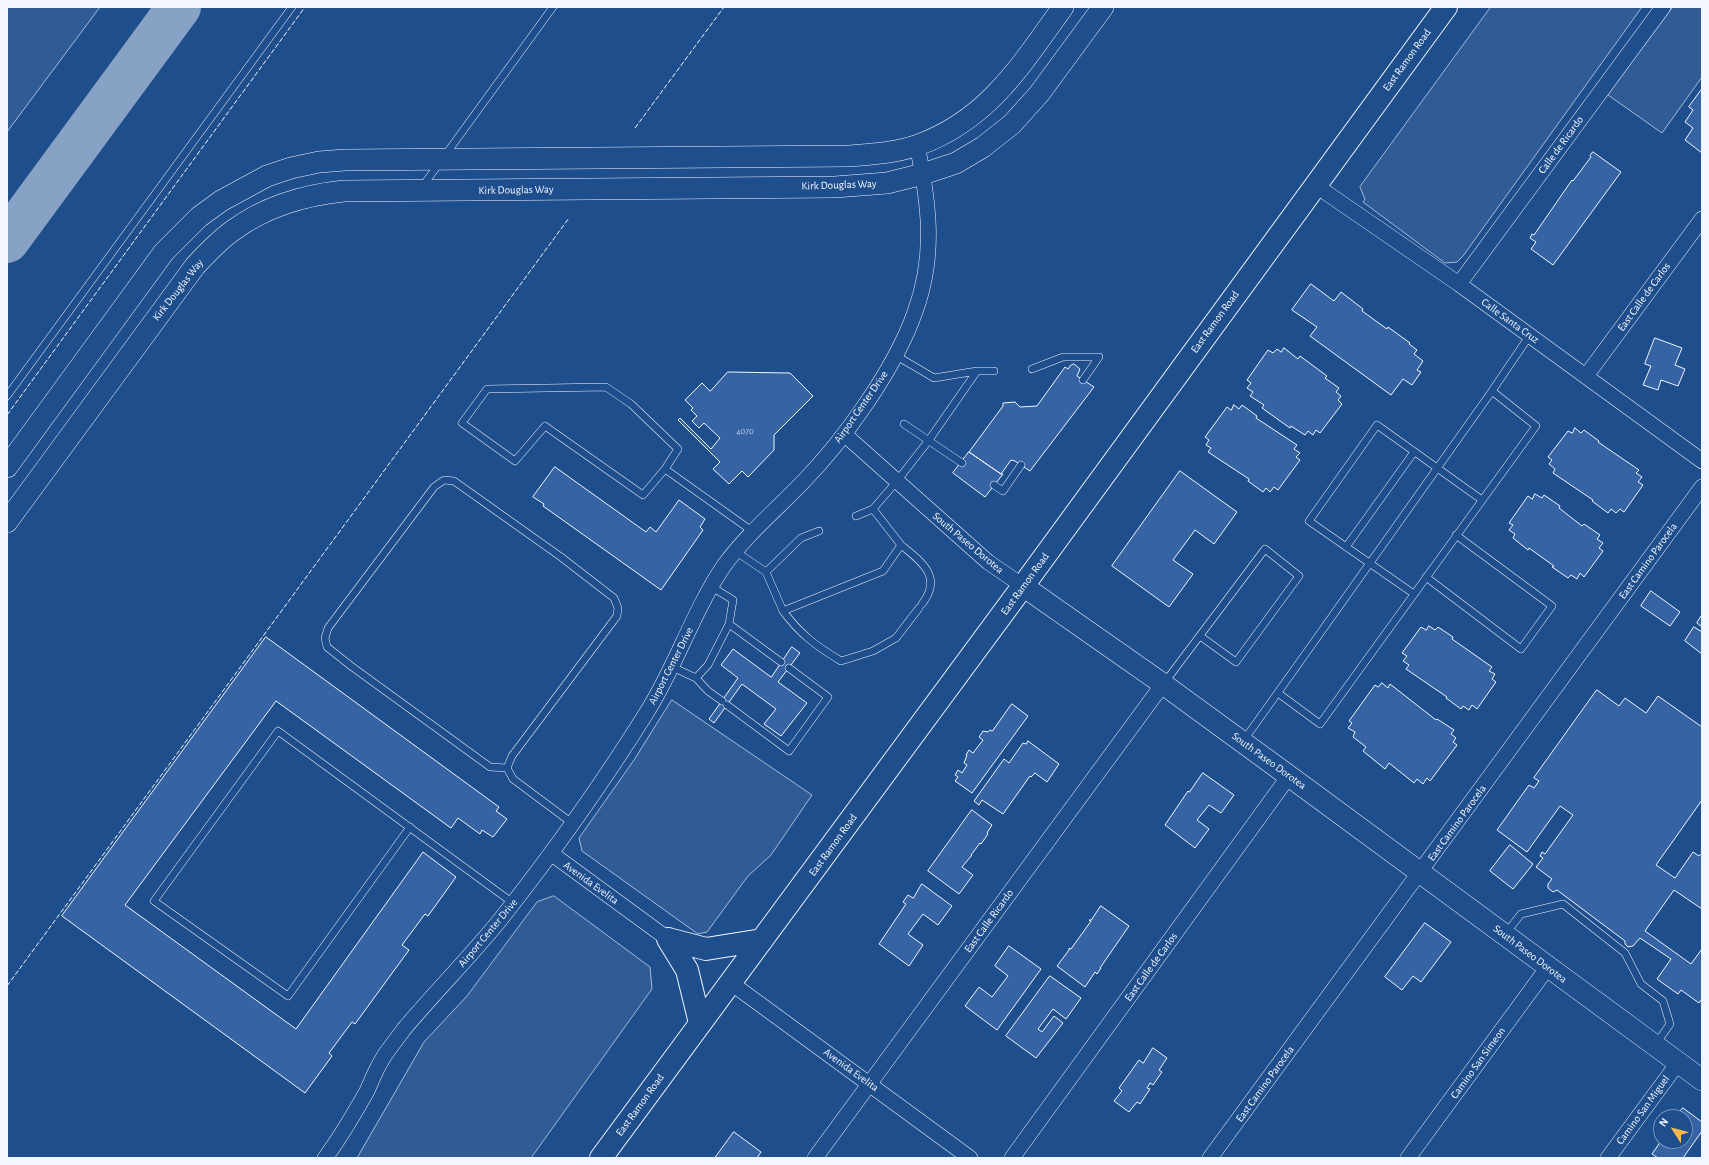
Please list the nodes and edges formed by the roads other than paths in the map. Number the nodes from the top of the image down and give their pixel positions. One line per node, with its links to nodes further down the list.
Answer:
1 (292, 7): 22 (lane)
2 (553, 7): 8 (lane)
3 (1063, 7): 7 (street)
4 (1103, 7): 9 (street, Kirk Douglas Way)
5 (1446, 7): 10 (main road, East Ramon Road)
6 (1663, 7): 13 (street, Calle de Ricardo)
7 (917, 145): 8 (street); 9 (street, Airport Center Drive)
8 (443, 159): 11 (lane); 30 (street)
9 (923, 174): 11 (street, Kirk Douglas Way); 15 (street, Airport Center Drive)
10 (1315, 185): 13 (street, Calle Santa Cruz); 50 (main road, East Ramon Road)
11 (420, 190): 39 (street, Kirk Douglas Way)
12 (1702, 218): 19 (street, East Calle de Carlos)
13 (1459, 284): 14 (street, Calle Santa Cruz)
14 (1530, 335): 19 (street, Calle Santa Cruz); 21 (lane)
15 (895, 355): 18 (lane); 24 (street, Airport Center Drive)
16 (1032, 369): 20 (lane)
17 (994, 370): 18 (lane)
18 (977, 371): 25 (lane)
19 (1586, 376): 27 (street, Calle Santa Cruz)
20 (1083, 380)
21 (1492, 391): 31 (lane); 36 (lane)
22 (7, 396)
23 (904, 424): 25 (lane)
24 (844, 434): 33 (street, South Paseo Dorotea); 40 (street, Airport Center Drive)
25 (929, 440): 28 (lane); 33 (lane)
26 (1414, 452): 31 (lane); 44 (lane); 44 (lane)
27 (1702, 461)
28 (962, 463)
29 (1021, 465): 34 (lane)
30 (7, 467)
31 (1437, 468): 36 (lane); 46 (lane)
32 (665, 469): 32 (lane); 40 (lane)
33 (897, 481): 37 (lane); 50 (street, South Paseo Dorotea)
34 (994, 485)
35 (1702, 487): 67 (street, East Camino Parocela)
36 (1482, 500): 42 (lane)
37 (873, 509): 38 (lane); 43 (lane)
38 (856, 516)
39 (7, 522)
40 (752, 531): 45 (street, Airport Center Drive)
41 (819, 531): 47 (lane)
42 (1456, 535): 48 (lane); 48 (lane)
43 (902, 545): 52 (lane); 52 (lane)
44 (1346, 547): 46 (lane)
45 (735, 551): 47 (lane); 49 (street, Airport Center Drive)
46 (1370, 563): 51 (lane); 60 (lane)
47 (766, 572): 52 (lane)
48 (1426, 577): 51 (lane)
49 (712, 586): 53 (lane); 56 (street, Airport Center Drive)
50 (1023, 586): 59 (street, South Paseo Dorotea); 71 (main road, East Ramon Road)
51 (1414, 594): 60 (lane)
52 (783, 611)
53 (729, 624): 55 (lane); 58 (lane)
54 (1200, 636): 54 (lane); 59 (lane)
55 (781, 662)
56 (672, 667): 58 (lane); 64 (street, Airport Center Drive)
57 (789, 668): 58 (lane)
58 (696, 678)
59 (1163, 684): 61 (street, South Paseo Dorotea); 78 (street, East Calle Ricardo)
60 (1278, 693): 61 (lane)
61 (1243, 742): 63 (street, South Paseo Dorotea)
62 (507, 768): 62 (lane); 64 (lane)
63 (1289, 776): 67 (street, South Paseo Dorotea); 83 (street, East Calle de Carlos)
64 (572, 823): 66 (street, Airport Center Drive)
65 (410, 827): 65 (lane); 68 (lane)
66 (552, 854): 68 (street, Airport Center Drive); 70 (street, Avenida Evelita)
67 (1420, 872): 69 (street, South Paseo Dorotea); 84 (street, East Camino Parocela)
68 (513, 903): 79 (street, Airport Center Drive)
69 (1504, 935): 72 (street, South Paseo Dorotea); 75 (lane)
70 (668, 939): 71 (main road); 74 (main road)
71 (762, 940): 73 (main road, East Ramon Road)
72 (1548, 968): 75 (street, South Paseo Dorotea); 85 (street, Camino San Simeon)
73 (731, 982): 74 (main road, East Ramon Road); 78 (street, Avenida Evelita)
74 (700, 1023): 80 (main road, East Ramon Road)
75 (1655, 1046): 76 (street, South Paseo Dorotea)
76 (1678, 1063): 77 (street, South Paseo Dorotea); 86 (street, Camino San Miguel)
77 (1702, 1080)
78 (870, 1084): 81 (street, East Calle Ricardo); 82 (street, Avenida Evelita)
79 (325, 1158)
80 (601, 1158)
81 (815, 1158)
82 (970, 1158)
83 (1012, 1158)
84 (1210, 1158)
85 (1408, 1158)
86 (1608, 1158)

